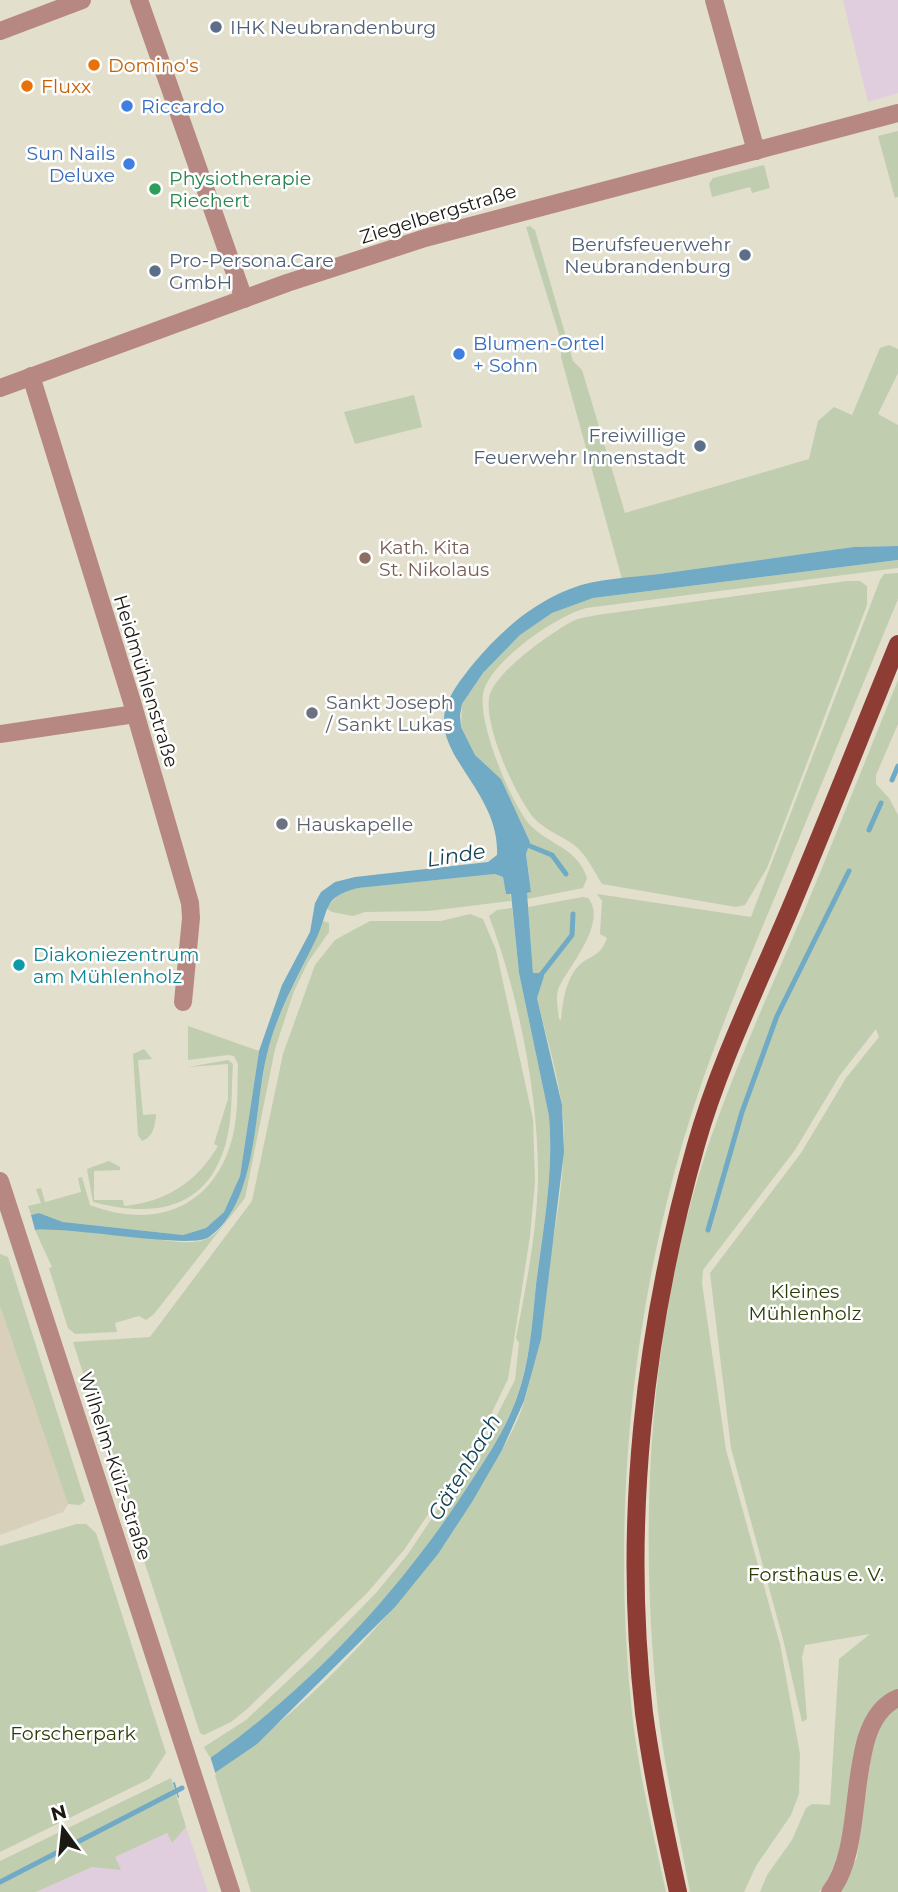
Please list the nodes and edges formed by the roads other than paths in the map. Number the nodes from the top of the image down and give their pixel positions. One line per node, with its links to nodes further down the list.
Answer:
1 (82, 0): 4 (street)
2 (139, 0): 7 (street)
3 (714, 0): 6 (street)
4 (0, 32)
5 (898, 113): 6 (street, Ziegelbergstraße)
6 (756, 151): 7 (street, Ziegelbergstraße)
7 (244, 299): 8 (street, Ziegelbergstraße)
8 (31, 376): 9 (street, Ziegelbergstraße); 11 (street, Heidmühlenstraße)
9 (0, 388)
10 (898, 644): 17 (main road)
11 (135, 714): 12 (street); 13 (street, Heidmühlenstraße)
12 (0, 734)
13 (183, 1002)
14 (0, 1181): 16 (street, Wilhelm-Külz-Straße)
15 (898, 1698): 18 (street)
16 (231, 1892)
17 (678, 1892)
18 (830, 1892)

